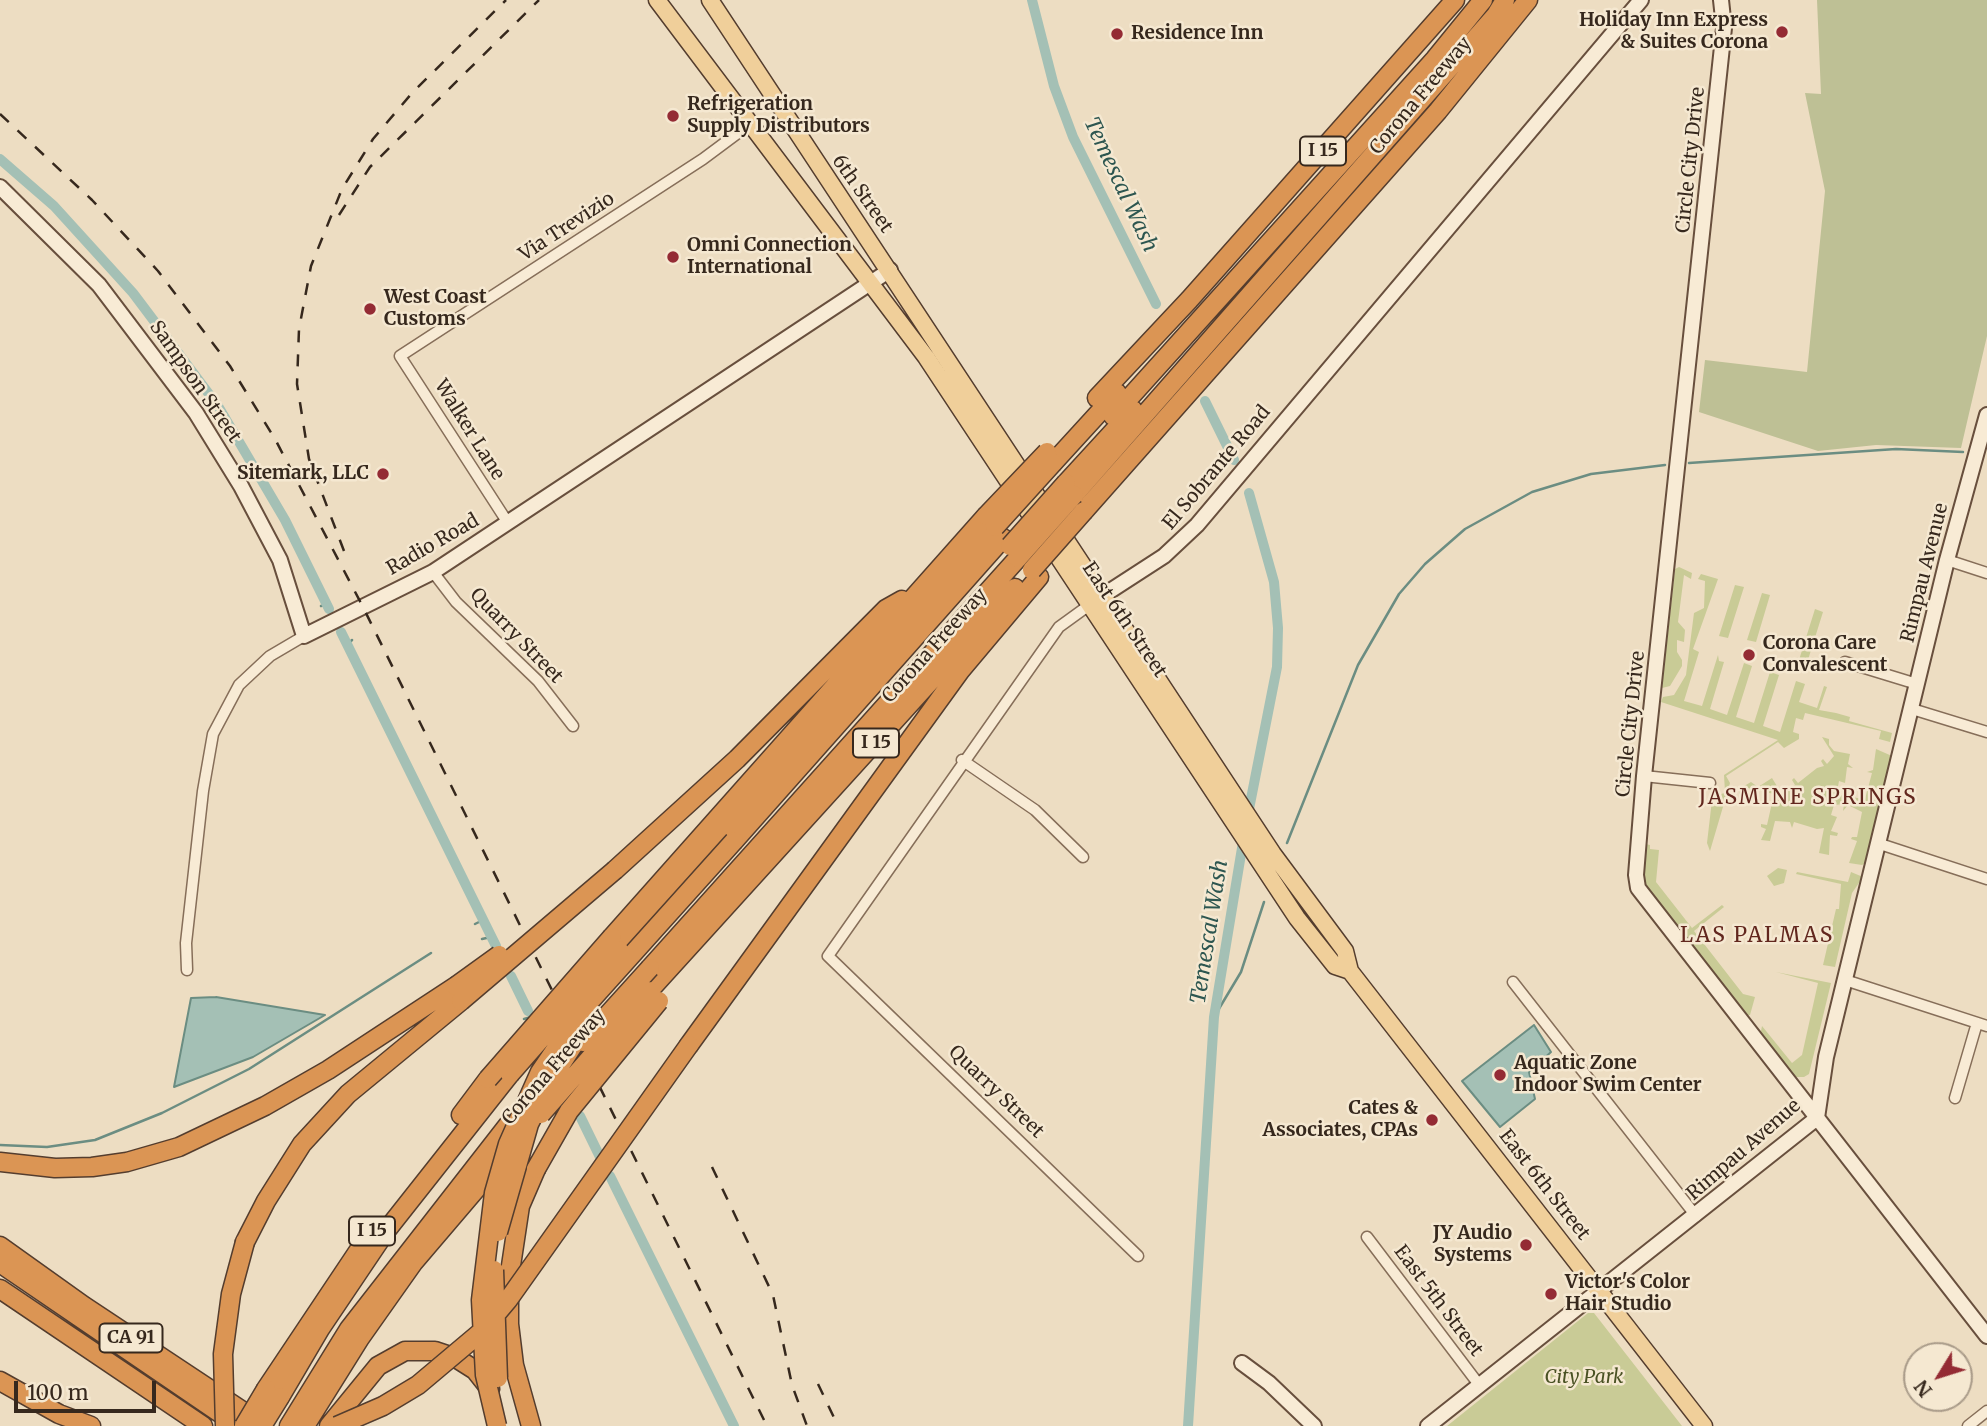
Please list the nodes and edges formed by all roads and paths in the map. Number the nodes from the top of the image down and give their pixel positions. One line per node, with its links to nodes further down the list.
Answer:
1 (657, 0): 11 (main road)
2 (668, 0): 11 (main road)
3 (710, 0): 14 (main road, 6th Street)
4 (1455, 0): 16 (highway, Corona Freeway / I 15)
5 (1476, 0): 16 (highway)
6 (1483, 0): 16 (highway)
7 (1504, 0): 16 (highway)
8 (1528, 0): 18 (highway, Corona Freeway / I 15)
9 (1641, 0): 27 (street, El Sobrante Road)
10 (1721, 0): 36 (street, Circle City Drive)
11 (692, 47): 12 (main road)
12 (750, 124): 15 (main road); 17 (street, Via Trevizio)
13 (0, 187): 29 (street, Sampson Street)
14 (890, 271): 15 (street, Radio Road); 27 (main road, East 6th Street)
15 (872, 284): 21 (street, Radio Road); 28 (main road, East 6th Street)
16 (1199, 319): 18 (highway, Corona Freeway / I 15); 18 (highway)
17 (400, 356): 21 (street, Walker Lane)
18 (1153, 380): 20 (highway, Corona Freeway / I 15); 20 (highway); 20 (highway); 22 (highway, Corona Freeway / I 15, bridge)
19 (1987, 415): 23 (street, Rimpau Avenue)
20 (1060, 474): 22 (highway, Corona Freeway / I 15, bridge); 22 (highway, bridge); 22 (highway)
21 (508, 523): 24 (street, Radio Road)
22 (1012, 547): 26 (highway, Corona Freeway / I 15); 38 (highway); 42 (highway); 49 (highway, Corona Freeway / I 15); 53 (highway, bridge); 70 (highway, bridge)
23 (1947, 560): 25 (street); 31 (street, Rimpau Avenue)
24 (433, 572): 29 (street, Radio Road); 33 (street, Quarry Street)
25 (1987, 573)
26 (917, 592): 42 (highway, Corona Freeway / I 15); 48 (highway, bridge)
27 (1103, 597): 28 (street, El Sobrante Road); 45 (main road, East 6th Street)
28 (1088, 606): 35 (street, El Sobrante Road); 45 (main road, East 6th Street)
29 (304, 636): 44 (street, Radio Road)
30 (1845, 662): 31 (street)
31 (1917, 684): 32 (street, Rimpau Avenue)
32 (1912, 709): 34 (street); 39 (street, Rimpau Avenue)
33 (573, 726)
34 (1987, 732)
35 (962, 760): 40 (street); 43 (street, El Sobrante Road)
36 (1644, 776): 37 (street); 52 (street, Circle City Drive)
37 (1710, 783)
38 (738, 844): 79 (highway, bridge); 80 (highway, bridge)
39 (1880, 844): 41 (street); 46 (street, Rimpau Avenue)
40 (1083, 857)
41 (1987, 879)
42 (615, 943): 67 (highway, bridge); 67 (highway, Corona Freeway / I 15, bridge)
43 (828, 956): 58 (street, Quarry Street)
44 (187, 970)
45 (1350, 971): 61 (main road, East 6th Street)
46 (1845, 980): 50 (street); 52 (street, Rimpau Avenue)
47 (1513, 982): 55 (street)
48 (458, 994): 54 (highway); 73 (highway, bridge)
49 (654, 996): 53 (highway, Corona Freeway / I 15, bridge); 81 (highway, bridge)
50 (1982, 1024): 51 (street)
51 (1955, 1098)
52 (1817, 1118): 55 (street, Rimpau Avenue); 62 (street, Circle City Drive)
53 (514, 1131): 68 (highway, Corona Freeway / I 15)
54 (0, 1162)
55 (1696, 1216): 61 (street, Rimpau Avenue)
56 (1367, 1237): 66 (street, East 5th Street)
57 (0, 1246): 64 (highway, CA 91)
58 (1138, 1256)
59 (0, 1263): 74 (highway)
60 (0, 1289): 72 (highway, CA 91)
61 (1600, 1290): 66 (street, Rimpau Avenue); 84 (main road, East 6th Street)
62 (1986, 1333)
63 (1242, 1363): 82 (street)
64 (178, 1369): 75 (highway, CA 91); 76 (highway)
65 (0, 1381): 71 (highway)
66 (1480, 1386): 83 (street, Rimpau Avenue)
67 (273, 1393): 74 (highway, Corona Freeway / I 15, bridge); 75 (highway, bridge)
68 (314, 1397): 77 (highway); 78 (highway, Corona Freeway / I 15)
69 (1987, 1411): 85 (street)
70 (335, 1421): 79 (highway)
71 (91, 1426)
72 (203, 1426)
73 (225, 1426)
74 (242, 1426)
75 (264, 1426)
76 (283, 1426)
77 (289, 1426)
78 (304, 1426)
79 (496, 1426)
80 (509, 1426)
81 (531, 1426)
82 (1314, 1426)
83 (1429, 1426)
84 (1704, 1426)
85 (1968, 1426)

